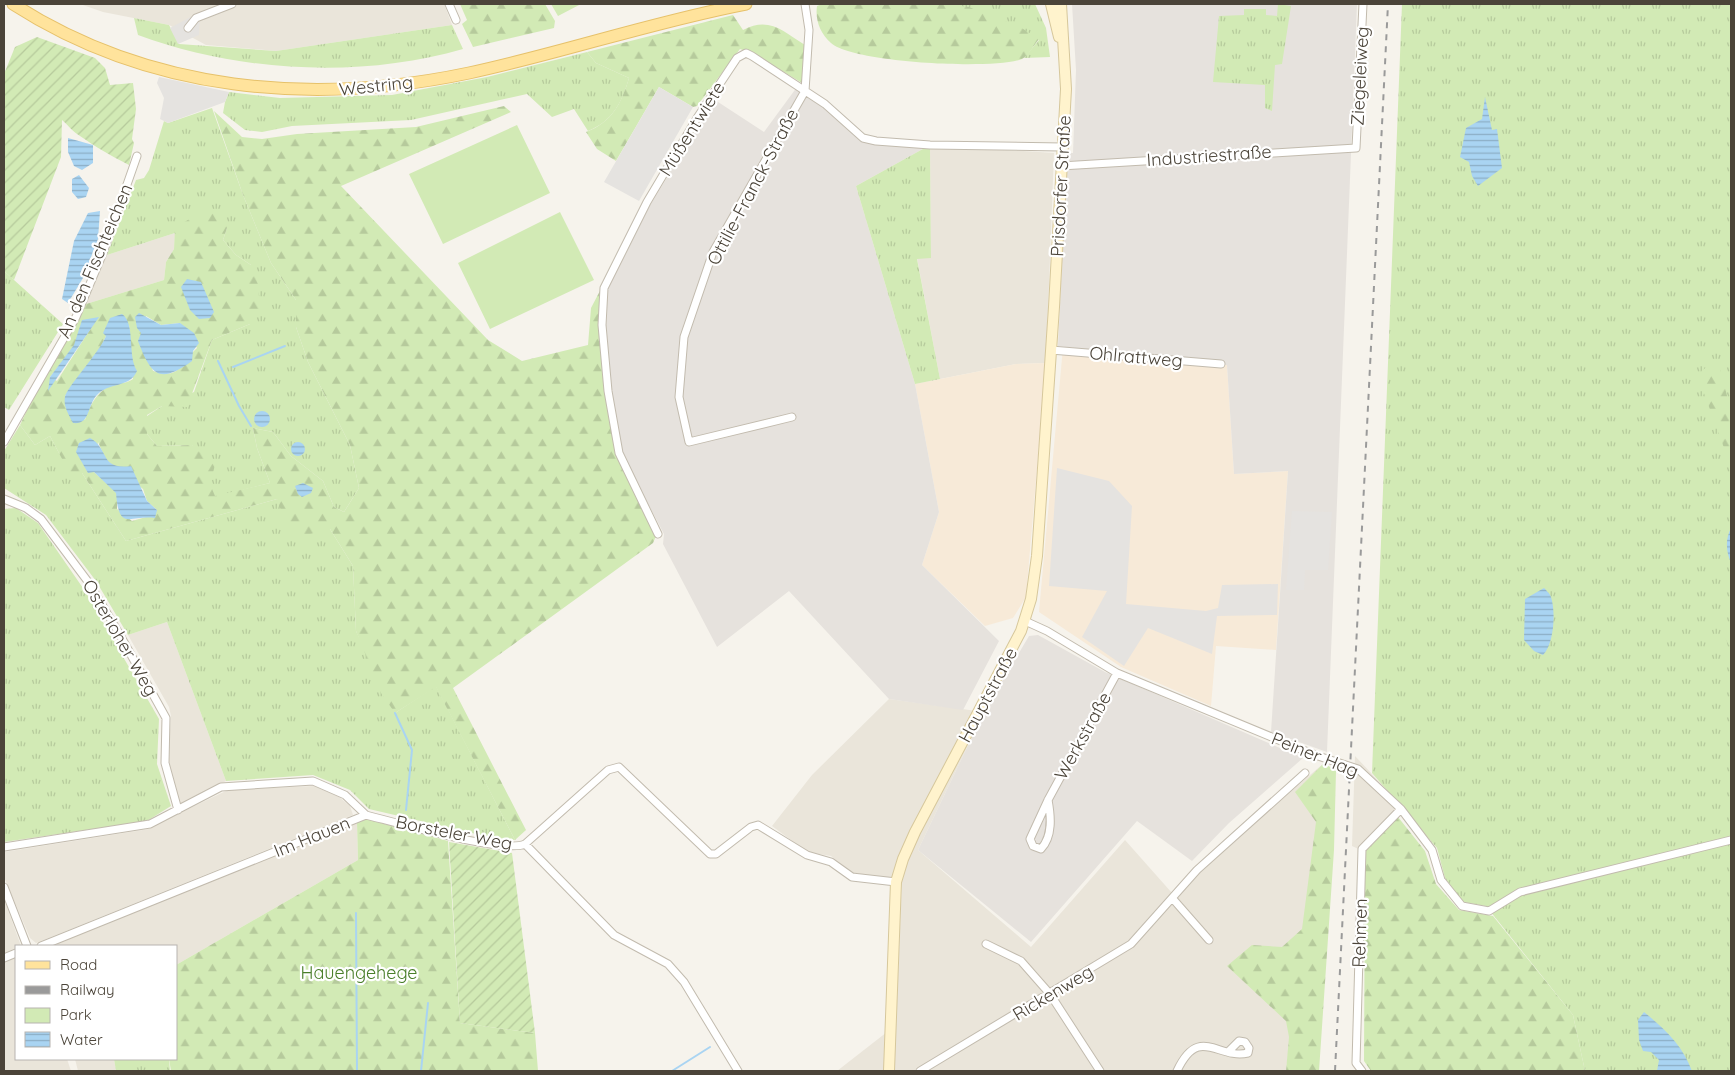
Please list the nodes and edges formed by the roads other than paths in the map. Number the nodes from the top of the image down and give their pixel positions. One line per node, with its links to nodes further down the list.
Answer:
1 (13, 4): 4 (main road, Westring)
2 (232, 4): 10 (street)
3 (449, 4): 9 (street)
4 (746, 4)
5 (805, 4): 12 (street, Ottilie-Franck-Straße)
6 (1051, 4): 11 (main road, Prisdorfer Straße)
7 (1061, 4): 11 (main road, Prisdorfer Straße)
8 (1364, 4): 14 (street, Ziegeleiweg)
9 (456, 20)
10 (188, 28)
11 (1066, 65): 13 (main road, Prisdorfer Straße)
12 (805, 91): 13 (street, Müßentwiete); 20 (street, Ottilie-Franck-Straße); 23 (street, Müßentwiete)
13 (1062, 147): 16 (main road, Prisdorfer Straße)
14 (1356, 148): 16 (street, Industriestraße)
15 (137, 156): 21 (street, An den Fischteichen)
16 (1062, 166): 17 (main road, Prisdorfer Straße)
17 (1054, 307): 18 (main road, Hauptstraße)
18 (1051, 350): 19 (street, Ohlrattweg); 24 (main road, Hauptstraße)
19 (1221, 364)
20 (792, 417)
21 (4, 442)
22 (4, 499): 28 (street, Osterloher Weg)
23 (658, 534)
24 (1025, 621): 25 (street, Peiner Hag); 34 (main road, Hauptstraße)
25 (1117, 673): 27 (street, Werkstraße); 29 (street, Peiner Hag)
26 (1305, 773): 36 (street, Rickenweg)
27 (1048, 800): 27 (street, Werkstraße)
28 (178, 810): 30 (street, Im Hauen); 33 (street, Im Hauen)
29 (1401, 810): 31 (street, Peiner Hag); 48 (street, Rehmen)
30 (366, 815): 32 (street, Borsteler Weg); 40 (street, Im Hauen)
31 (1731, 840)
32 (525, 844): 34 (street); 43 (street, Borsteler Weg)
33 (4, 847)
34 (896, 882): 44 (main road, Hauptstraße)
35 (4, 887): 39 (street)
36 (1173, 899): 37 (street); 41 (street, Rickenweg)
37 (1209, 940)
38 (986, 944): 41 (street)
39 (27, 945)
40 (44, 945)
41 (1050, 994): 45 (street, Rickenweg); 46 (street)
42 (1229, 1051): 47 (street)
43 (738, 1071)
44 (889, 1071)
45 (920, 1071)
46 (1100, 1071)
47 (1178, 1071)
48 (1362, 1071)

